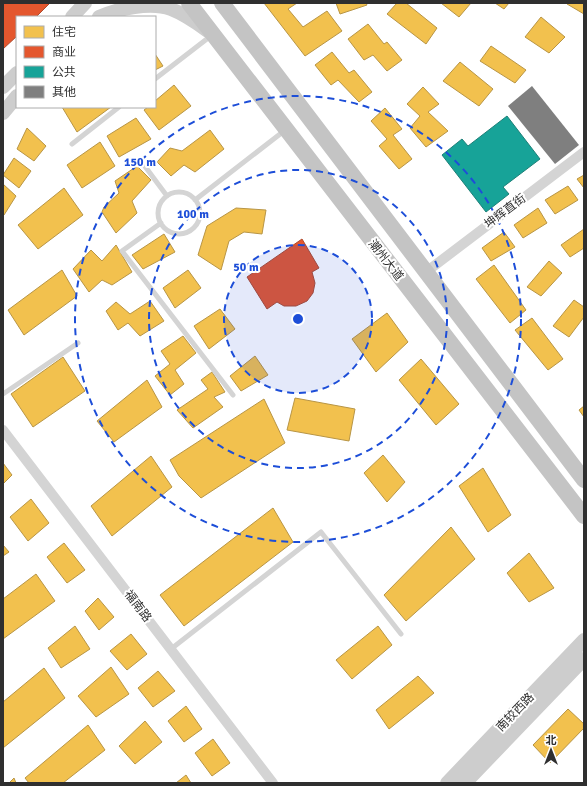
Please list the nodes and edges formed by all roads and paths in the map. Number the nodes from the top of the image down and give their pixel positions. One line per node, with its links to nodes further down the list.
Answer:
1 (107, 3): 4 (main road)
2 (189, 3): 6 (highway, 潮州大道)
3 (222, 3): 20 (highway, 潮州大道)
4 (95, 16)
5 (102, 16): 6 (main road)
6 (213, 34): 8 (lane); 13 (highway, 潮州大道)
7 (16, 74): 9 (main road)
8 (156, 78)
9 (3, 87)
10 (16, 97): 12 (main road)
11 (118, 108): 14 (lane)
12 (3, 113)
13 (286, 129): 18 (lane); 26 (highway, 潮州大道)
14 (72, 144)
15 (584, 152): 20 (street, 坤辉直街)
16 (141, 161): 17 (lane)
17 (167, 196): 18 (lane); 19 (lane)
18 (195, 200): 19 (lane)
19 (161, 223): 23 (lane)
20 (426, 272): 25 (highway, 潮州大道)
21 (78, 343): 22 (lane)
22 (3, 394)
23 (233, 396)
24 (3, 430): 29 (street, 福南路)
25 (584, 480)
26 (584, 516)
27 (401, 634): 29 (lane)
28 (584, 640): 32 (main road, 南较西路)
29 (171, 649): 31 (street, 福南路)
30 (584, 659): 33 (main road, 南较西路)
31 (273, 783)
32 (447, 783)
33 (465, 783)

